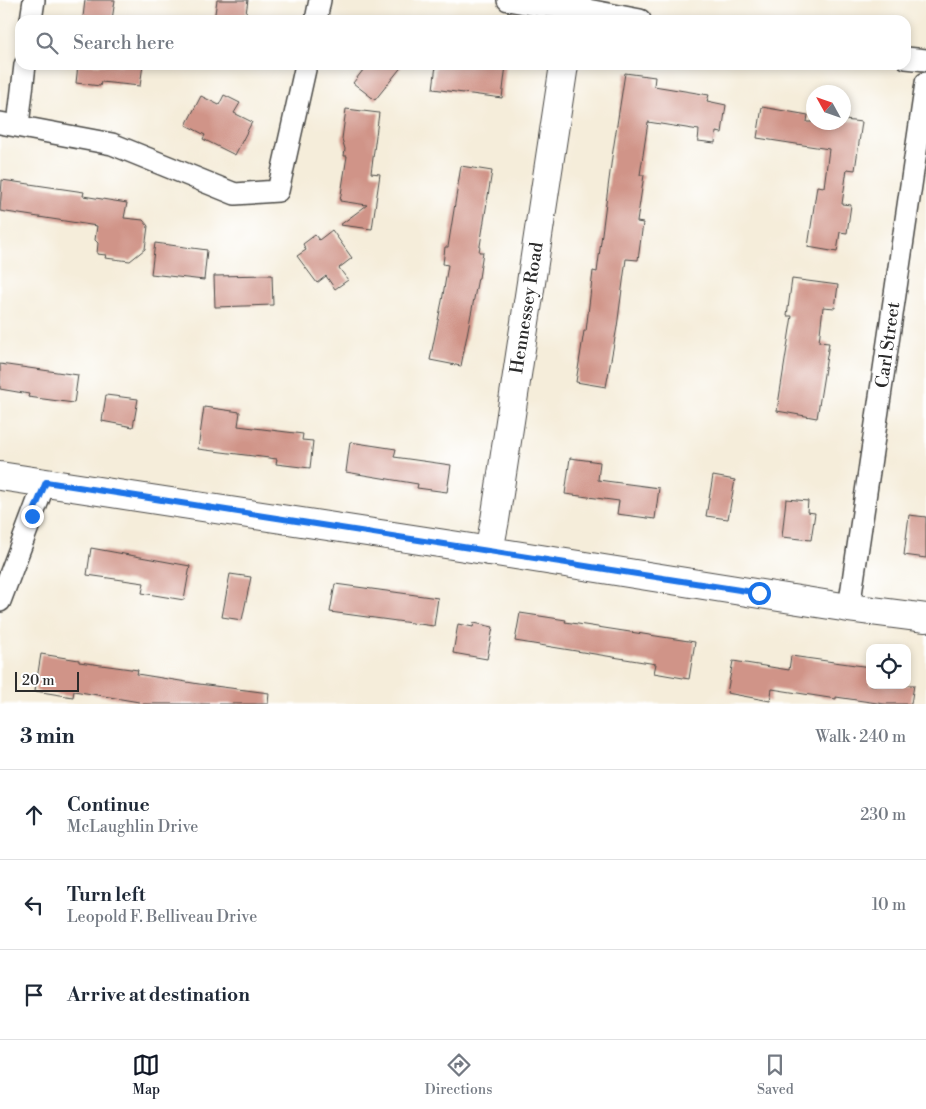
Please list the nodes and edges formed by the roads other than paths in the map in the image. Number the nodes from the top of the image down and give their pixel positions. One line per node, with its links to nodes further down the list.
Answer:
1 (34, 0): 5 (street)
2 (320, 0): 6 (street)
3 (508, 0): 4 (street)
4 (572, 9): 7 (street)
5 (32, 15)
6 (317, 15)
7 (609, 15)
8 (911, 58): 9 (street)
9 (926, 60)
10 (24, 70): 14 (street)
11 (305, 70): 14 (street)
12 (563, 70): 17 (main road, Hennessey Road)
13 (926, 82): 19 (street, Carl Street)
14 (9, 124)
15 (0, 476): 16 (main road)
16 (46, 482): 17 (main road); 18 (street)
17 (489, 550): 19 (main road)
18 (0, 601)
19 (849, 608): 20 (main road)
20 (926, 618)

